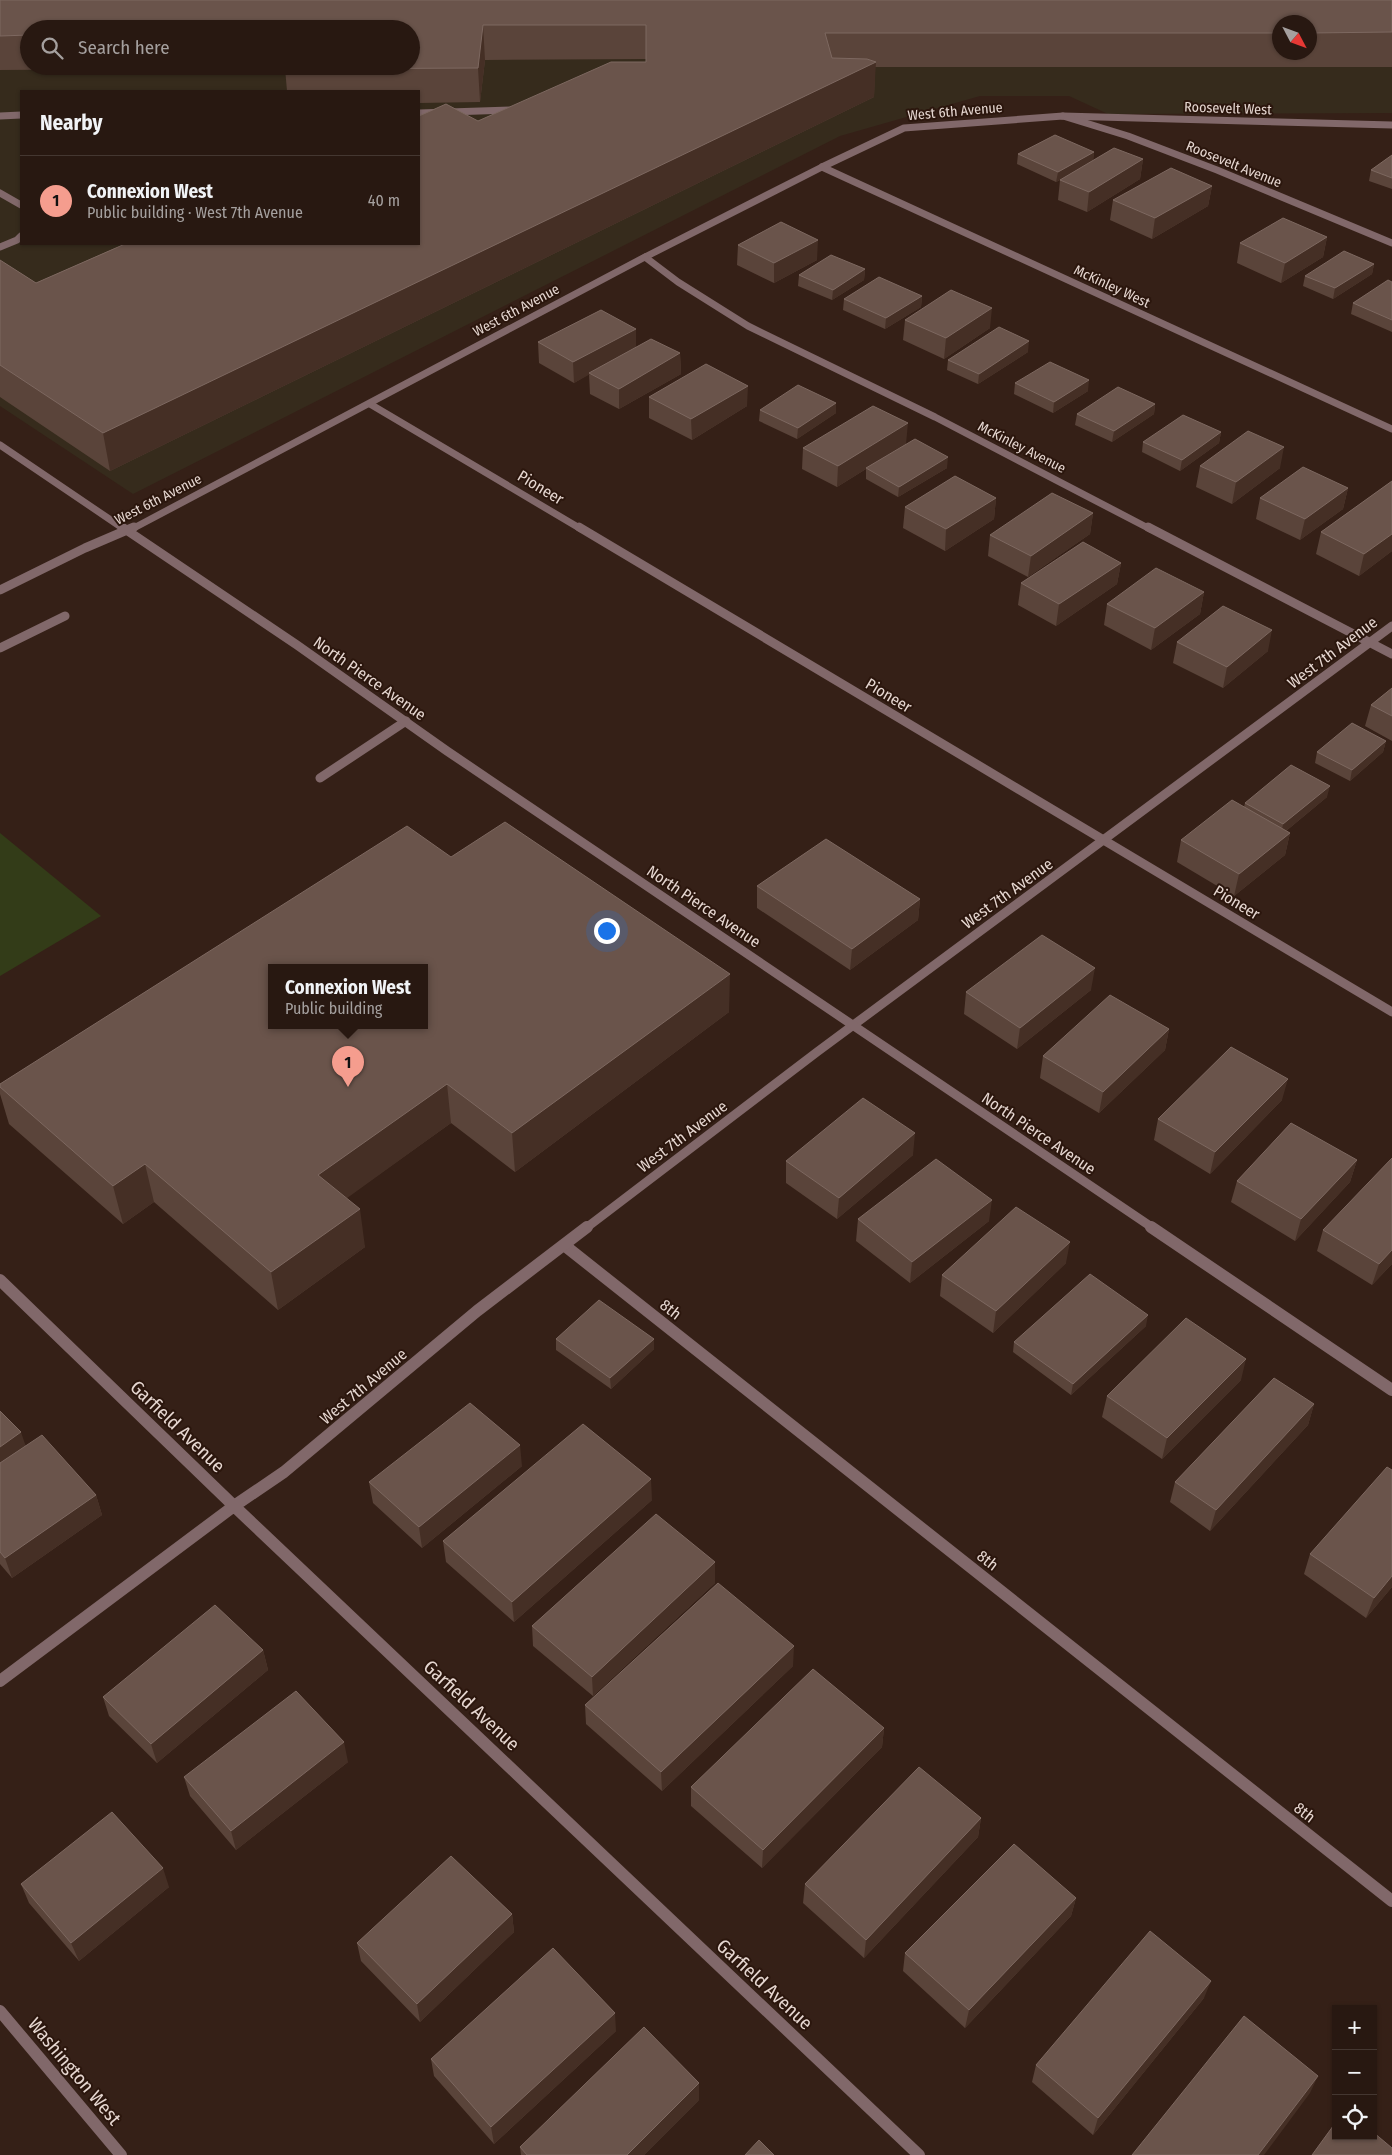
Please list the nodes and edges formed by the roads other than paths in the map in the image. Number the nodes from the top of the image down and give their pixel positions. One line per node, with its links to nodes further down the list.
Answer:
1 (525, 110): 2 (street)
2 (420, 113)
3 (20, 115): 4 (street)
4 (0, 116)
5 (1063, 116): 6 (street, Roosevelt West); 7 (street, West 6th Avenue); 11 (street, Roosevelt Avenue)
6 (1392, 125)
7 (822, 167): 13 (street, West 6th Avenue); 15 (street, McKinley West)
8 (0, 193): 9 (street)
9 (20, 204)
10 (20, 237): 12 (street)
11 (1392, 243)
12 (0, 247)
13 (645, 257): 14 (street, West 6th Avenue); 21 (street, McKinley Avenue)
14 (370, 404): 17 (street, West 6th Avenue); 26 (street, Pioneer)
15 (1392, 429)
16 (0, 445): 17 (street, North Pierce Avenue)
17 (127, 531): 18 (street, West 6th Avenue); 24 (street, North Pierce Avenue)
18 (0, 590)
19 (65, 616): 22 (street)
20 (1392, 626): 21 (street, West 7th Avenue)
21 (1370, 643): 23 (street, McKinley Avenue); 26 (street, West 7th Avenue)
22 (0, 648)
23 (1392, 654)
24 (406, 721): 25 (street); 28 (street, North Pierce Avenue)
25 (320, 778)
26 (1104, 841): 27 (street, Pioneer); 28 (street, West 7th Avenue)
27 (1392, 1012)
28 (852, 1025): 29 (street, West 7th Avenue); 31 (street, North Pierce Avenue)
29 (564, 1245): 32 (street, West 7th Avenue); 34 (street, 8th)
30 (0, 1280): 32 (street, Garfield Avenue)
31 (1392, 1390)
32 (234, 1506): 33 (street, West 7th Avenue); 37 (street, Garfield Avenue)
33 (0, 1681)
34 (1392, 1901)
35 (0, 2011): 36 (street, Washington West)
36 (121, 2155)
37 (919, 2155)

